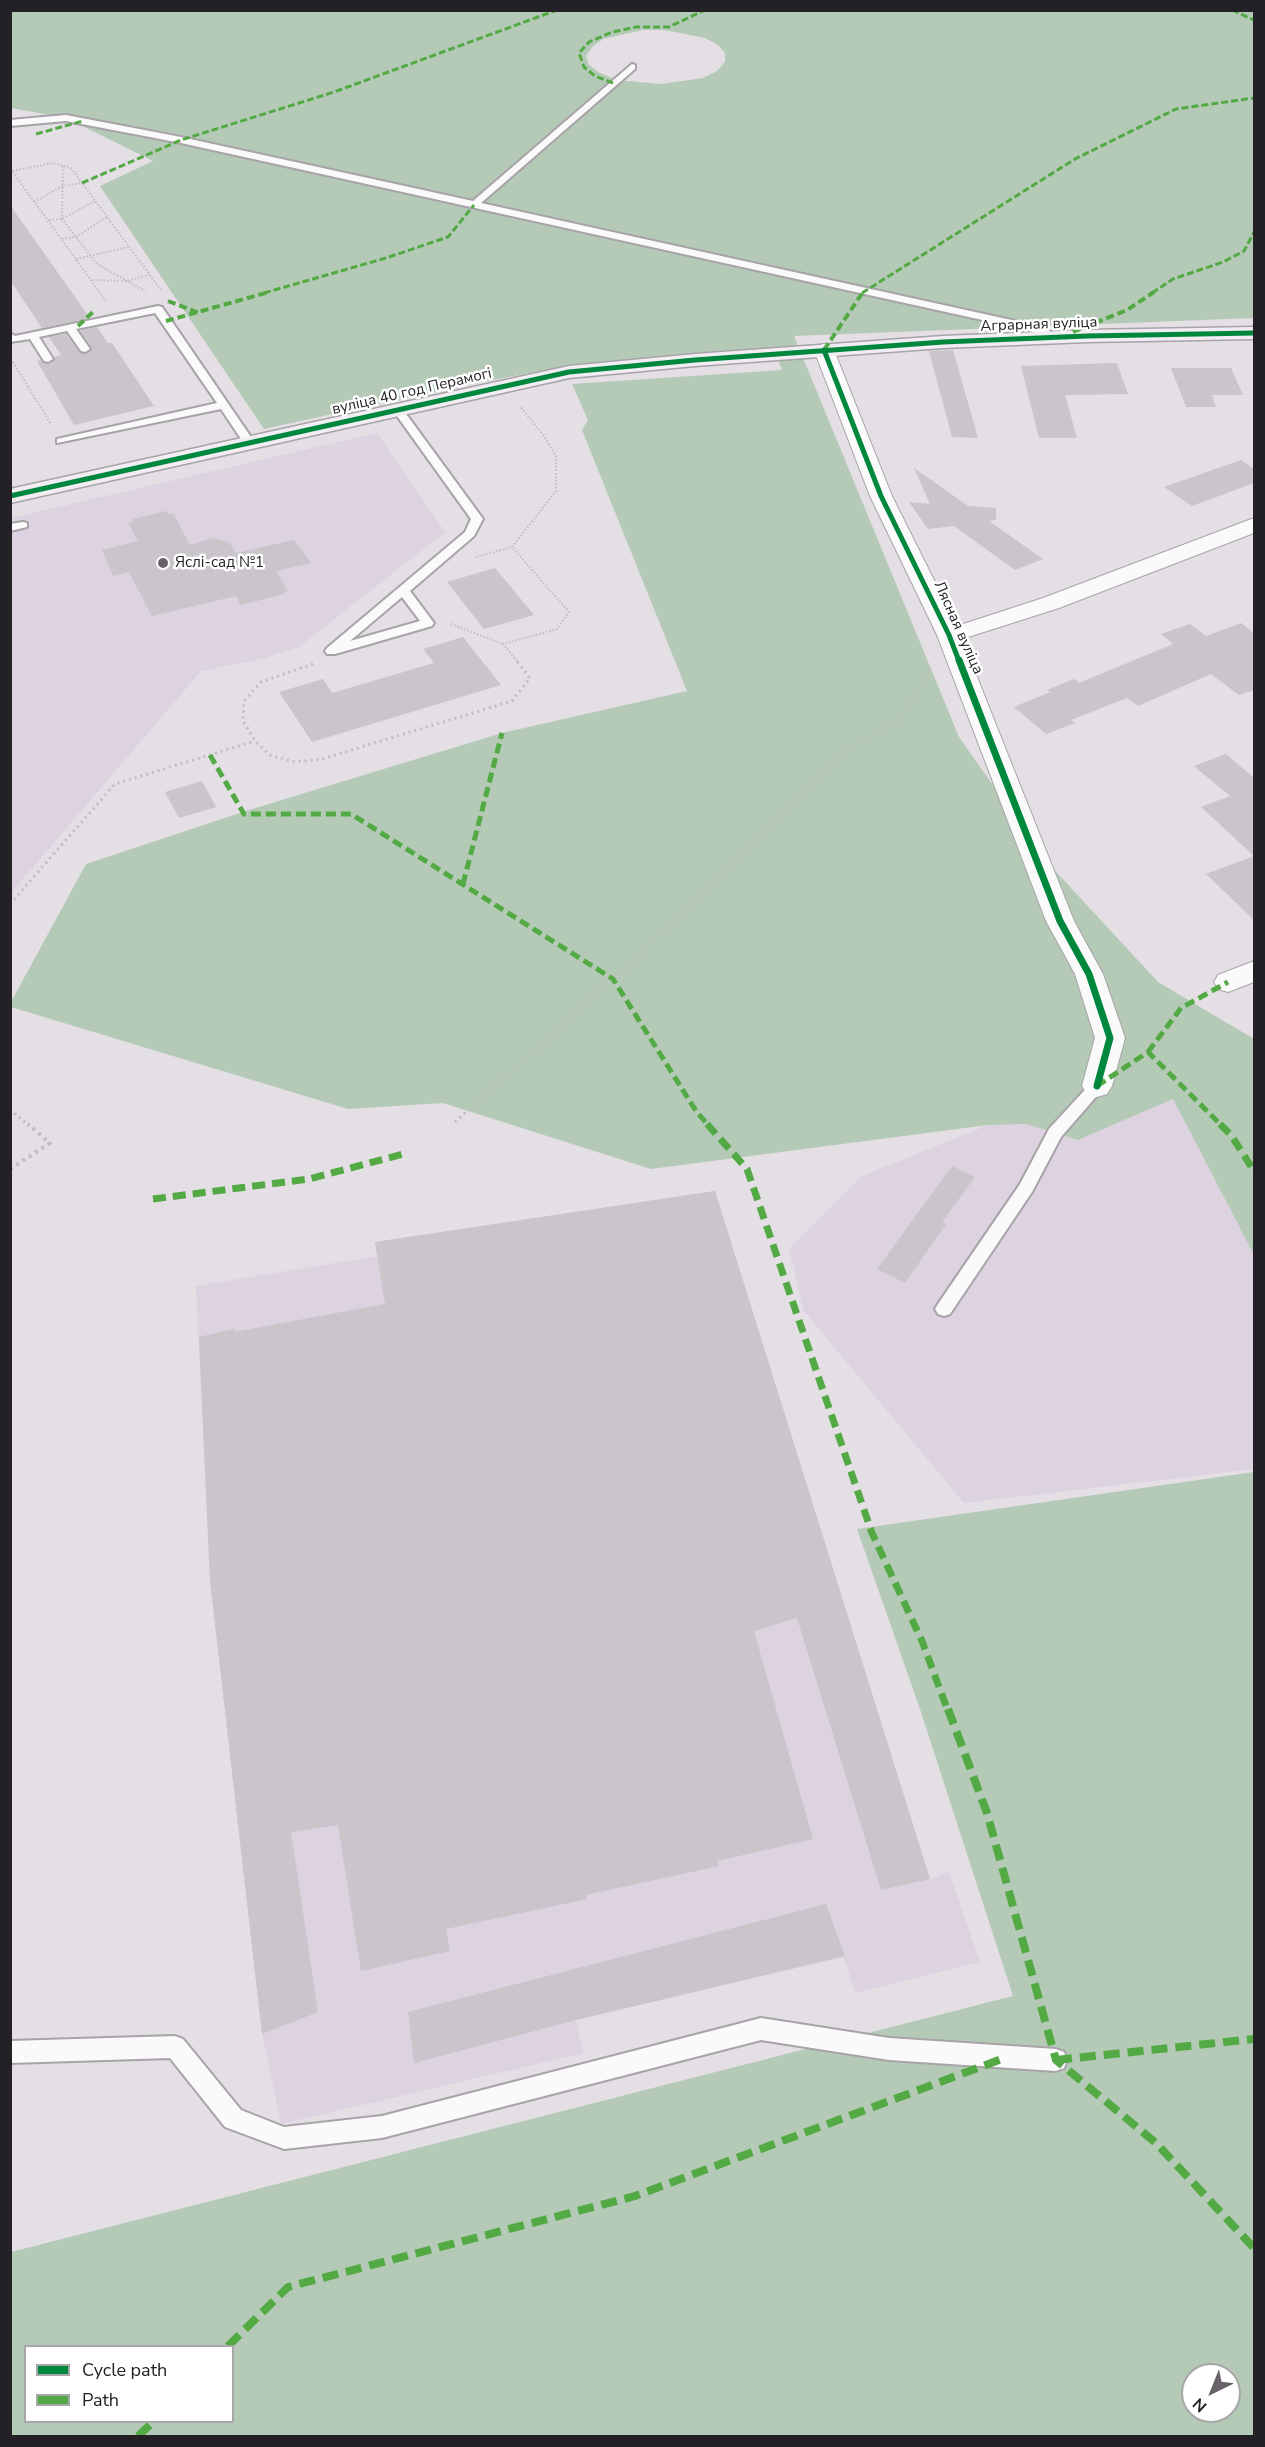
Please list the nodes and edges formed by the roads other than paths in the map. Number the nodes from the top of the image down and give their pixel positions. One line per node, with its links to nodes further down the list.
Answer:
1 (632, 67): 3 (lane)
2 (10, 123): 3 (lane)
3 (474, 205): 8 (lane)
4 (69, 327): 6 (lane); 9 (lane); 12 (lane)
5 (1254, 333): 8 (street, Аграрная вуліца)
6 (33, 335): 7 (lane); 11 (lane)
7 (10, 336)
8 (1061, 337): 10 (street, Аграрная вуліца)
9 (85, 349)
10 (824, 350): 13 (street, вуліца 40 год Перамогі); 21 (street, Лясная вуліца)
11 (48, 358)
12 (224, 405): 14 (lane); 15 (lane)
13 (398, 409): 15 (street, вуліца 40 год Перамогі); 20 (lane)
14 (61, 441)
15 (249, 443): 16 (street, вуліца 40 год Перамогі)
16 (10, 496)
17 (23, 525): 19 (lane)
18 (1254, 525): 21 (street, Лясная вуліца)
19 (10, 528)
20 (404, 591): 20 (lane)
21 (949, 635): 24 (street, Лясная вуліца)
22 (1254, 971): 23 (street)
23 (1228, 982)
24 (1097, 1086): 25 (lane)
25 (944, 1309)
26 (10, 2052): 27 (lane)
27 (1056, 2060)

